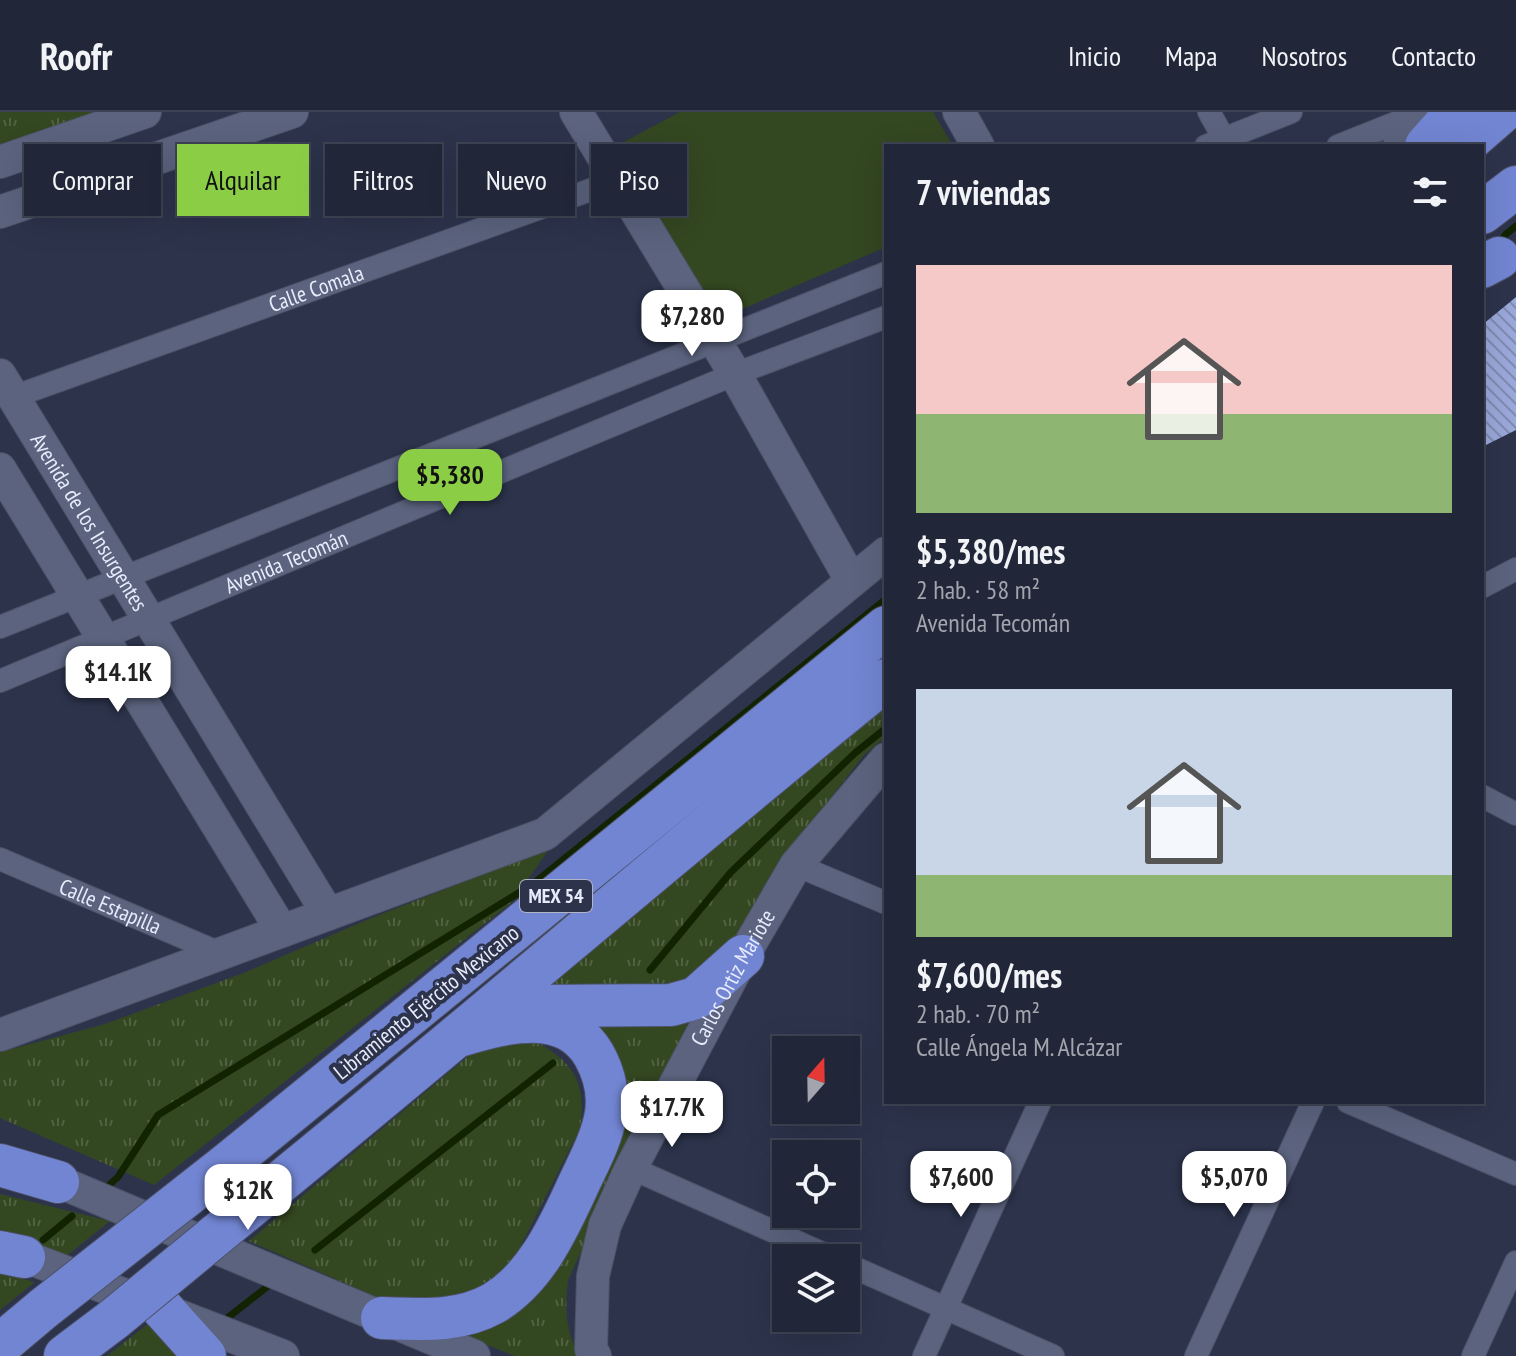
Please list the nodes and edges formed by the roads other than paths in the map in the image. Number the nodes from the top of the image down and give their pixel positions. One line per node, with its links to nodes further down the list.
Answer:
1 (145, 112): 18 (street)
2 (292, 112): 22 (street)
3 (576, 112): 11 (street)
4 (959, 112): 12 (street)
5 (1209, 112): 13 (street)
6 (1291, 112): 13 (street)
7 (1423, 112): 14 (street)
8 (1440, 112): 15 (street)
9 (1456, 112): 16 (highway)
10 (1502, 112): 17 (highway)
11 (596, 144)
12 (977, 144)
13 (1219, 144)
14 (1343, 144)
15 (1401, 144)
16 (1428, 144)
17 (1465, 144)
18 (0, 162)
19 (1516, 187): 21 (highway)
20 (591, 189): 28 (street, Calle Comala)
21 (1484, 211)
22 (0, 212)
23 (640, 216): 26 (street)
24 (884, 274): 26 (street, Avenida Tecomán)
25 (884, 318): 27 (street, Avenida Tecomán)
26 (715, 342): 27 (street); 32 (street, Avenida Tecomán)
27 (735, 374): 33 (street); 36 (street, Avenida Tecomán)
28 (7, 386): 32 (street, Avenida de los Insurgentes)
29 (0, 469): 35 (street)
30 (884, 555): 33 (street)
31 (1516, 569): 34 (street)
32 (123, 578): 35 (street, Avenida Tecomán); 36 (street, Avenida de los Insurgentes)
33 (851, 580): 50 (street)
34 (1484, 586)
35 (77, 596): 37 (street, Avenida Tecomán); 39 (street)
36 (149, 618): 39 (street, Avenida Tecomán); 43 (street, Avenida de los Insurgentes)
37 (3, 623)
38 (884, 629): 72 (highway, Libramiento Ejército Mexicano / MEX 54, bridge)
39 (104, 638): 40 (street, Avenida Tecomán); 44 (street)
40 (0, 681)
41 (884, 682): 54 (highway, Libramiento Ejército Mexicano / MEX 54)
42 (884, 761): 48 (street, Carlos Ortiz Mariote)
43 (244, 774): 44 (street); 50 (street, Avenida de los Insurgentes)
44 (198, 792): 51 (street)
45 (1484, 797): 46 (street)
46 (1516, 814)
47 (0, 859): 52 (street, Calle Estapilla)
48 (796, 865): 49 (street); 53 (street, Carlos Ortiz Mariote)
49 (884, 902)
50 (328, 914): 51 (street)
51 (282, 931): 52 (street)
52 (222, 954): 55 (street)
53 (743, 956): 54 (highway); 62 (street, Carlos Ortiz Mariote)
54 (490, 1006): 56 (highway, Libramiento Ejército Mexicano / MEX 54)
55 (0, 1035)
56 (453, 1037): 71 (highway); 74 (highway, Libramiento Ejército Mexicano / MEX 54, bridge)
57 (1039, 1104): 70 (street)
58 (1312, 1104): 80 (street)
59 (1353, 1104): 63 (street)
60 (0, 1157): 64 (street)
61 (0, 1165): 64 (highway)
62 (631, 1168): 65 (street); 73 (street, Carlos Ortiz Mariote)
63 (1516, 1174)
64 (58, 1182): 71 (street)
65 (802, 1244)
66 (8, 1252): 69 (street)
67 (1516, 1262): 81 (street)
68 (860, 1270): 70 (street)
69 (161, 1307): 75 (highway); 76 (street)
70 (945, 1308): 78 (street); 79 (street)
71 (382, 1318): 77 (street)
72 (0, 1345)
73 (598, 1354)
74 (65, 1356)
75 (205, 1356)
76 (283, 1356)
77 (474, 1356)
78 (924, 1356)
79 (1053, 1356)
80 (1196, 1356)
81 (1473, 1356)

